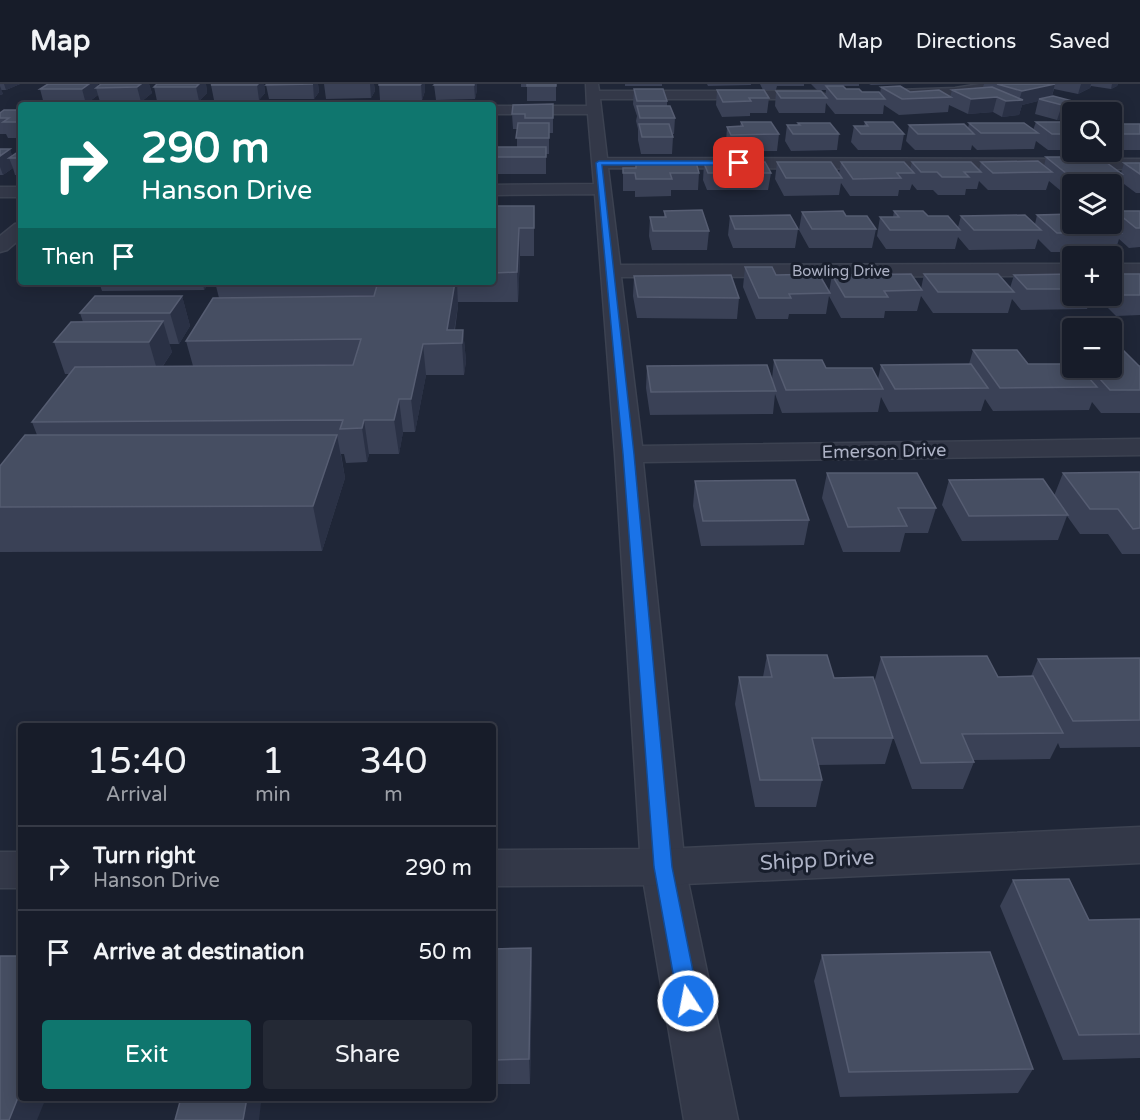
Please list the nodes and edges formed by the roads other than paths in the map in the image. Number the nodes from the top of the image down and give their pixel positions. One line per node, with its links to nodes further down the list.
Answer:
1 (1003, 84): 2 (street)
2 (888, 94)
3 (829, 95): 4 (street)
4 (593, 96): 5 (street); 7 (street)
5 (496, 110)
6 (1140, 164): 7 (street)
7 (600, 176): 8 (street); 16 (street)
8 (496, 190)
9 (0, 192): 10 (street)
10 (18, 192)
11 (18, 231): 12 (street)
12 (0, 246)
13 (1062, 270): 16 (street, Bowling Drive)
14 (1122, 270): 15 (street)
15 (1140, 270)
16 (610, 272): 18 (street)
17 (1140, 447): 18 (street, Emerson Drive)
18 (628, 454): 20 (street)
19 (1140, 845): 20 (street, Shipp Drive)
20 (663, 867): 21 (street, Shipp Drive); 24 (street)
21 (496, 868)
22 (0, 870): 23 (street)
23 (18, 870)
24 (711, 1120)

